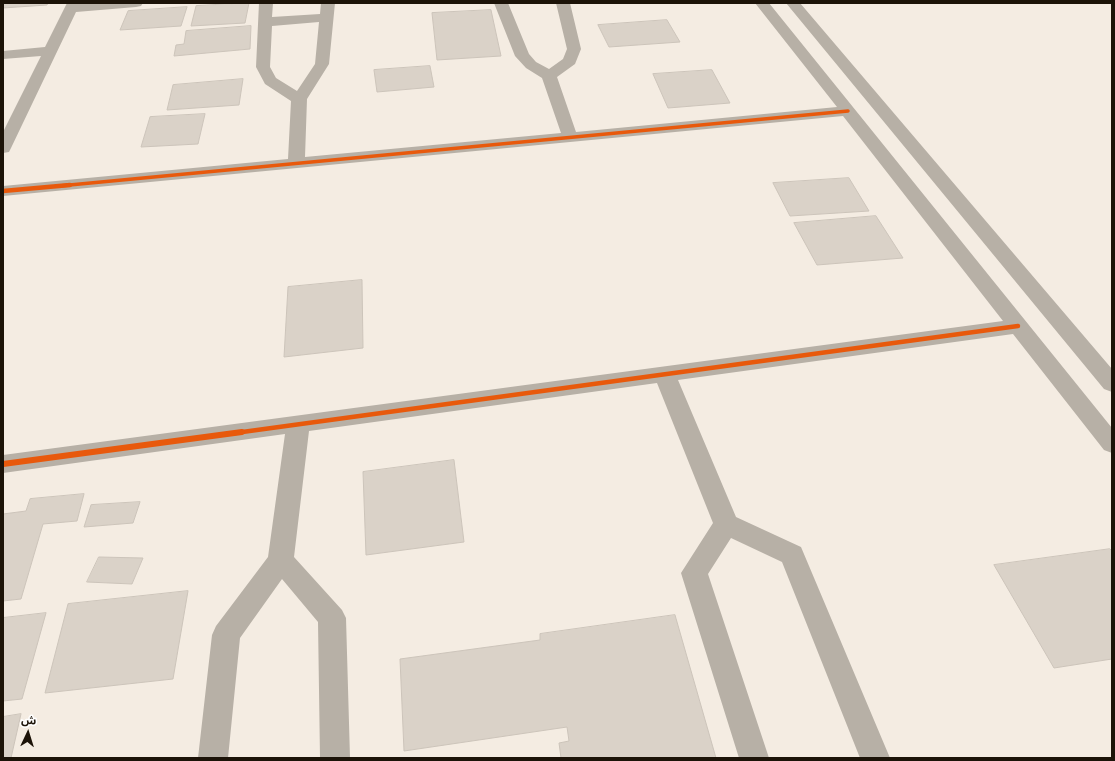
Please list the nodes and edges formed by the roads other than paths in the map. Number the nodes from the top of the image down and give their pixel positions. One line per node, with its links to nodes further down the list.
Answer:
1 (136, 3): 8 (street)
2 (266, 3): 10 (street)
3 (328, 3): 9 (street)
4 (504, 3): 13 (street)
5 (563, 3): 13 (street)
6 (762, 3): 15 (street)
7 (793, 3): 22 (street)
8 (73, 5): 11 (street)
9 (326, 18): 10 (street); 14 (street)
10 (264, 22): 14 (street)
11 (51, 51): 12 (street); 17 (street)
12 (3, 55)
13 (549, 76): 16 (street)
14 (299, 99): 18 (street)
15 (848, 111): 16 (street); 20 (street)
16 (570, 137): 18 (street)
17 (3, 148)
18 (296, 163): 19 (street)
19 (3, 191)
20 (1018, 326): 21 (street); 24 (street)
21 (665, 374): 23 (street); 26 (street)
22 (1112, 384)
23 (298, 424): 25 (street); 27 (street)
24 (1112, 444)
25 (3, 464)
26 (726, 524): 30 (street); 31 (street)
27 (281, 560): 28 (street); 29 (street)
28 (213, 758)
29 (335, 758)
30 (754, 758)
31 (875, 758)

